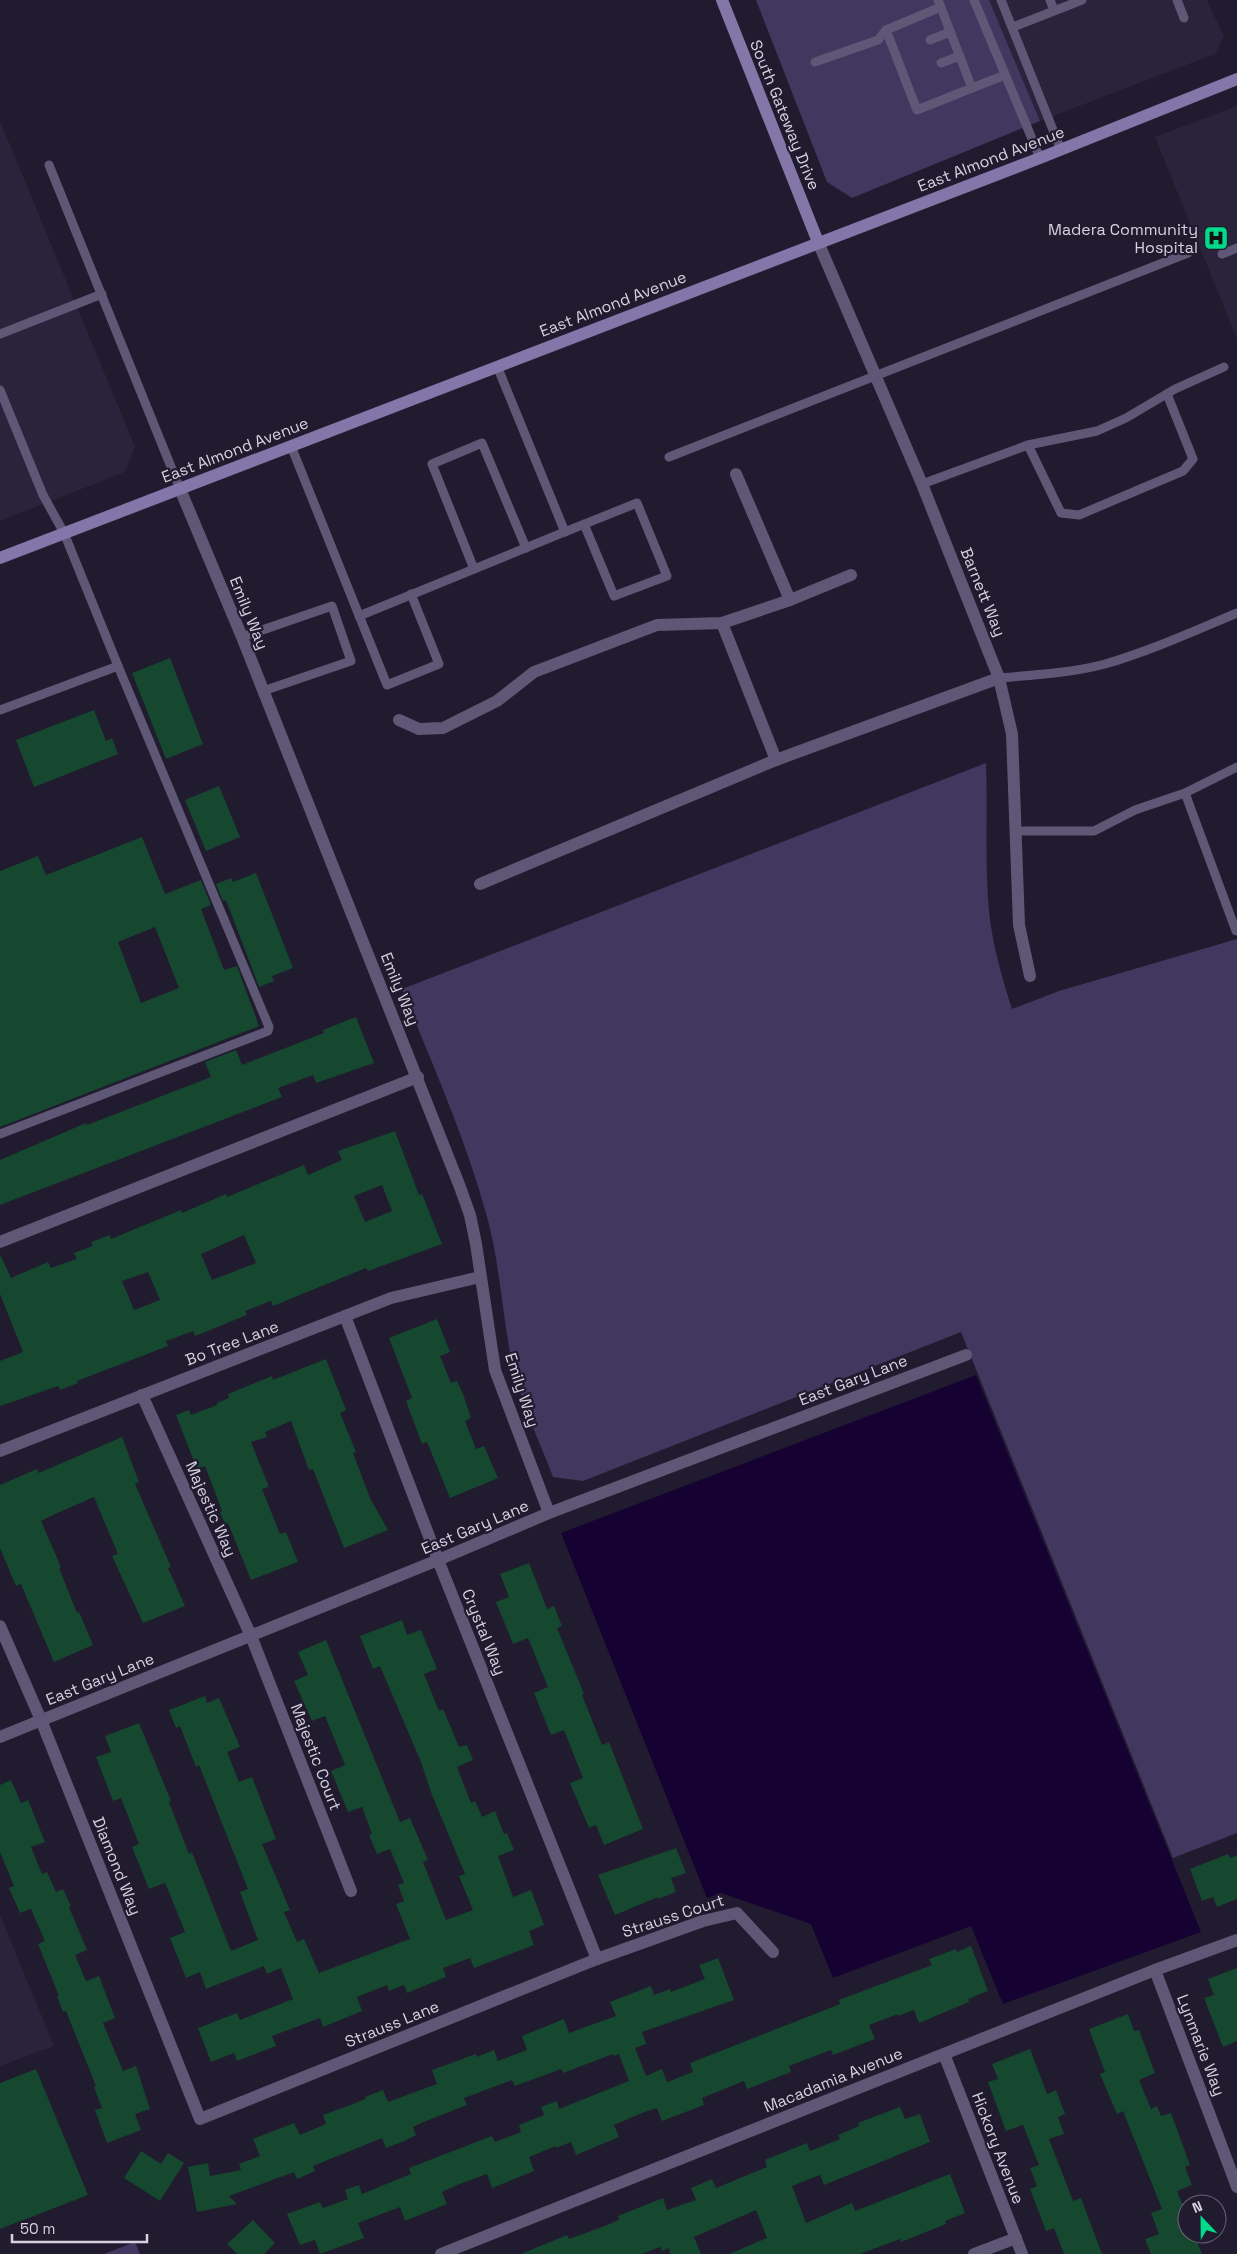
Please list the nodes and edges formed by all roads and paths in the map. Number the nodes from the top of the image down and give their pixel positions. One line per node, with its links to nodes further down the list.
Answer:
1 (722, 0): 23 (main road, South Gateway Drive)
2 (974, 0): 17 (lane)
3 (1001, 0): 10 (lane)
4 (1050, 0): 8 (lane)
5 (1082, 0): 8 (lane)
6 (1177, 0): 9 (lane)
7 (939, 4): 11 (lane); 12 (lane)
8 (1054, 10): 10 (lane)
9 (1184, 18)
10 (1013, 26): 20 (lane)
11 (886, 30): 15 (lane); 19 (lane)
12 (950, 32): 13 (lane); 14 (lane)
13 (930, 40)
14 (960, 56): 16 (lane); 19 (lane)
15 (815, 62)
16 (941, 63)
17 (1005, 75): 19 (lane); 21 (lane)
18 (1237, 78): 20 (main road, East Almond Avenue)
19 (972, 88)
20 (1061, 150): 21 (main road, East Almond Avenue)
21 (1040, 158): 23 (main road, East Almond Avenue)
22 (48, 165): 27 (lane)
23 (818, 242): 29 (main road, East Almond Avenue); 31 (street, Barnett Way)
24 (1237, 248): 26 (lane)
25 (1188, 253): 31 (lane)
26 (1222, 254)
27 (102, 294): 28 (lane); 39 (lane)
28 (0, 334)
29 (497, 366): 35 (main road, East Almond Avenue); 41 (lane)
30 (1224, 367): 33 (lane)
31 (877, 376): 36 (lane); 38 (street, Barnett Way)
32 (0, 390): 42 (lane)
33 (1167, 394): 34 (lane); 34 (lane)
34 (1028, 445): 38 (lane)
35 (291, 446): 39 (main road, East Almond Avenue); 50 (lane)
36 (669, 457)
37 (736, 474): 48 (street)
38 (922, 484): 54 (street, Barnett Way)
39 (180, 489): 42 (main road, East Almond Avenue); 52 (street, Emily Way)
40 (584, 524): 40 (lane); 41 (lane)
41 (564, 532): 43 (lane)
42 (64, 533): 44 (main road, East Almond Avenue); 53 (lane)
43 (526, 548): 45 (lane); 45 (lane)
44 (0, 558)
45 (474, 569): 47 (lane)
46 (850, 575): 48 (street)
47 (411, 594): 50 (lane); 50 (lane)
48 (790, 600): 51 (street)
49 (1237, 614): 54 (lane)
50 (359, 616)
51 (722, 623): 57 (street); 58 (street)
52 (242, 637): 55 (street, Emily Way); 55 (lane)
53 (118, 666): 56 (lane); 66 (lane)
54 (1000, 678): 58 (street); 61 (street, Barnett Way)
55 (263, 691): 65 (street, Emily Way)
56 (0, 710)
57 (399, 720)
58 (776, 760): 62 (street)
59 (1237, 767): 60 (lane)
60 (1185, 794): 61 (lane); 63 (lane)
61 (1014, 831): 64 (street, Barnett Way)
62 (480, 884)
63 (1236, 932)
64 (1030, 976)
65 (418, 1077): 67 (street); 68 (street, Emily Way)
66 (0, 1134)
67 (0, 1242)
68 (480, 1277): 69 (street, Bo Tree Lane); 73 (street, Emily Way)
69 (345, 1316): 71 (street, Bo Tree Lane); 74 (street, Crystal Way)
70 (966, 1355): 73 (street, East Gary Lane)
71 (142, 1395): 72 (street, Bo Tree Lane); 76 (street, Majestic Way)
72 (0, 1451)
73 (549, 1513): 74 (street, East Gary Lane)
74 (438, 1560): 76 (street, East Gary Lane); 82 (street, Crystal Way)
75 (0, 1626): 77 (street, Diamond Way)
76 (251, 1636): 77 (street, East Gary Lane); 79 (street, Majestic Court)
77 (41, 1720): 78 (street, East Gary Lane); 85 (street, Diamond Way)
78 (0, 1737)
79 (351, 1891)
80 (1237, 1940): 83 (street, Macadamia Avenue)
81 (774, 1952): 82 (street, Strauss Court)
82 (597, 1959): 85 (street, Strauss Lane)
83 (1155, 1970): 84 (street, Macadamia Avenue); 86 (street, Lynmarie Way)
84 (944, 2054): 87 (street, Hickory Avenue); 88 (street, Macadamia Avenue)
85 (200, 2120)
86 (1237, 2187)
87 (1016, 2238): 89 (street); 90 (street, Hickory Avenue)
88 (441, 2254)
89 (974, 2254)
90 (1022, 2254)

